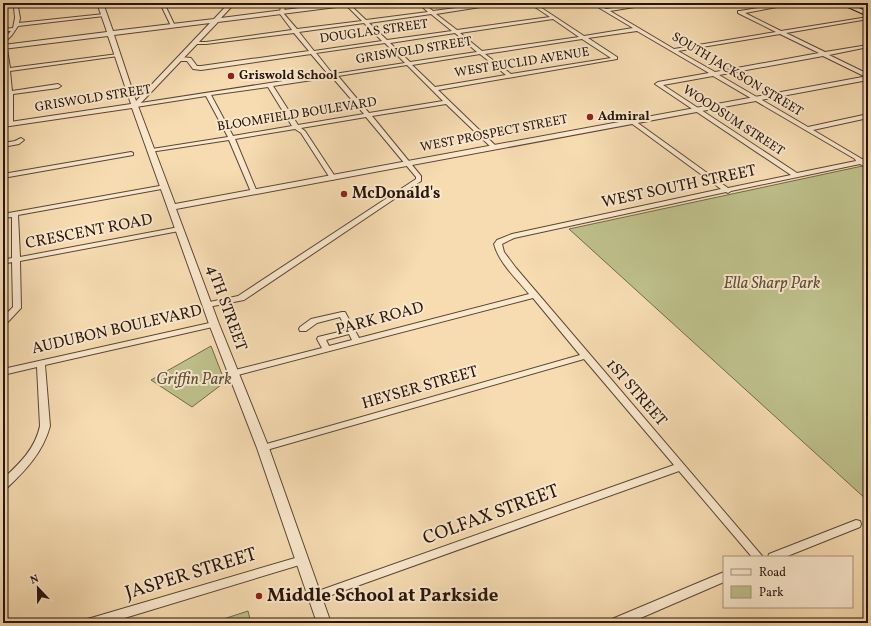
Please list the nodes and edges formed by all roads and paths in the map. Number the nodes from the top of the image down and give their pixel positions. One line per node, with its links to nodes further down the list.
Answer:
1 (43, 3): 16 (street)
2 (100, 3): 20 (street, 4TH STREET)
3 (162, 3): 26 (street)
4 (232, 3): 24 (street)
5 (283, 3): 18 (street)
6 (348, 3): 18 (street); 25 (street)
7 (420, 3): 19 (street)
8 (504, 3): 19 (street)
9 (531, 3): 22 (street)
10 (593, 3): 17 (street, SOUTH JACKSON STREET)
11 (649, 3): 12 (street); 17 (street)
12 (657, 3)
13 (797, 3): 32 (street)
14 (842, 3): 21 (main road)
15 (6, 4): 16 (street)
16 (16, 6): 27 (street)
17 (606, 10): 28 (street, SOUTH JACKSON STREET)
18 (281, 12): 24 (street); 30 (street)
19 (432, 13): 25 (street); 31 (street)
20 (104, 14): 27 (street); 33 (street, 4TH STREET)
21 (868, 14)
22 (553, 18): 31 (street, DOUGLAS STREET); 34 (street)
23 (868, 18): 32 (street)
24 (216, 20): 26 (street); 35 (street)
25 (364, 22): 30 (street); 36 (street)
26 (173, 26): 33 (street)
27 (16, 27): 29 (street); 37 (street)
28 (638, 29): 34 (street, GRISWOLD STREET); 40 (street, SOUTH JACKSON STREET)
29 (3, 30)
30 (295, 31): 35 (street); 41 (street)
31 (455, 32): 36 (street, DOUGLAS STREET); 42 (street)
32 (779, 32): 40 (street); 43 (street)
33 (110, 33): 39 (street); 44 (street, 4TH STREET)
34 (584, 37): 42 (street, GRISWOLD STREET); 50 (street, WEST EUCLID AVENUE)
35 (195, 42): 45 (street)
36 (385, 42): 41 (street, DOUGLAS STREET); 46 (street)
37 (3, 43)
38 (868, 46): 43 (street)
39 (3, 47): 47 (street)
40 (674, 50): 48 (street, SOUTH JACKSON STREET)
41 (312, 52): 45 (street, DOUGLAS STREET); 49 (street)
42 (481, 53): 46 (street, GRISWOLD STREET); 50 (street)
43 (822, 54): 48 (street); 51 (street)
44 (118, 55): 47 (street); 60 (street, 4TH STREET)
45 (181, 59): 60 (street)
46 (408, 64): 49 (street, GRISWOLD STREET); 54 (street)
47 (5, 70): 55 (street)
48 (712, 73): 58 (street, SOUTH JACKSON STREET); 61 (street, WOODSUM STREET)
49 (333, 75): 52 (street, GRISWOLD STREET); 62 (street)
50 (510, 76): 54 (street, WEST EUCLID AVENUE)
51 (868, 77): 58 (street, WEST PROSPECT STREET)
52 (270, 85): 56 (street, GRISWOLD STREET); 66 (street)
53 (58, 86): 55 (street)
54 (433, 89): 59 (street)
55 (10, 94): 57 (street); 65 (street)
56 (208, 94): 60 (street, GRISWOLD STREET); 68 (street)
57 (3, 96)
58 (756, 99): 61 (street, WEST PROSPECT STREET); 67 (street, SOUTH JACKSON STREET)
59 (447, 102): 62 (street, BLOOMFIELD BOULEVARD); 71 (street)
60 (136, 105): 65 (street, GRISWOLD STREET); 72 (street, 4TH STREET)
61 (697, 110): 64 (street, WEST PROSPECT STREET); 78 (street, WOODSUM STREET)
62 (368, 115): 66 (street, BLOOMFIELD BOULEVARD); 75 (street)
63 (868, 116): 67 (street)
64 (633, 122): 71 (street, WEST PROSPECT STREET); 81 (street)
65 (7, 125)
66 (296, 127): 68 (street, BLOOMFIELD BOULEVARD); 79 (street)
67 (807, 129): 74 (street, SOUTH JACKSON STREET)
68 (230, 138): 72 (street, BLOOMFIELD BOULEVARD); 82 (street)
69 (3, 140): 70 (street)
70 (3, 145)
71 (495, 148): 75 (street, WEST PROSPECT STREET)
72 (152, 151): 80 (street, 4TH STREET)
73 (131, 154): 77 (street)
74 (865, 161): 76 (street, SOUTH JACKSON STREET); 78 (street, WEST SOUTH STREET)
75 (408, 163): 79 (street, WEST PROSPECT STREET); 91 (street)
76 (868, 167)
77 (3, 176)
78 (798, 176): 81 (street, WEST SOUTH STREET)
79 (333, 178): 82 (street, WEST PROSPECT STREET)
80 (165, 187): 83 (street, 4TH STREET); 84 (street)
81 (728, 191): 87 (street, WEST SOUTH STREET)
82 (254, 192): 83 (street, WEST PROSPECT STREET)
83 (172, 207): 86 (street, 4TH STREET)
84 (15, 214): 85 (street); 88 (street)
85 (3, 216)
86 (180, 229): 88 (street, CRESCENT ROAD); 91 (street, 4TH STREET)
87 (498, 244): 90 (street, 1ST STREET)
88 (17, 260): 89 (street, CRESCENT ROAD); 92 (street)
89 (3, 262)
90 (535, 295): 98 (street, PARK ROAD); 100 (street, 1ST STREET)
91 (208, 305): 95 (street, 4TH STREET)
92 (12, 313): 93 (street); 94 (street)
93 (3, 315)
94 (3, 322)
95 (214, 324): 101 (street, AUDUBON BOULEVARD); 103 (street, 4TH STREET)
96 (303, 329): 97 (street)
97 (351, 331): 98 (street); 99 (street)
98 (357, 341): 99 (street, PARK ROAD)
99 (326, 349): 103 (street, PARK ROAD)
100 (585, 356): 104 (street, HEYSER STREET); 105 (street, 1ST STREET)
101 (41, 363): 102 (street, AUDUBON BOULEVARD); 106 (street)
102 (3, 372)
103 (234, 373): 104 (street, 4TH STREET)
104 (263, 448): 110 (street, 4TH STREET)
105 (680, 467): 108 (street, 1ST STREET); 112 (street, COLFAX STREET)
106 (3, 485)
107 (856, 524): 109 (street)
108 (757, 556)
109 (775, 556)
110 (302, 560): 112 (street, 4TH STREET); 113 (street, JASPER STREET)
111 (723, 577): 115 (street)
112 (316, 599): 114 (street, 4TH STREET)
113 (91, 623)
114 (324, 623)
115 (616, 623)

